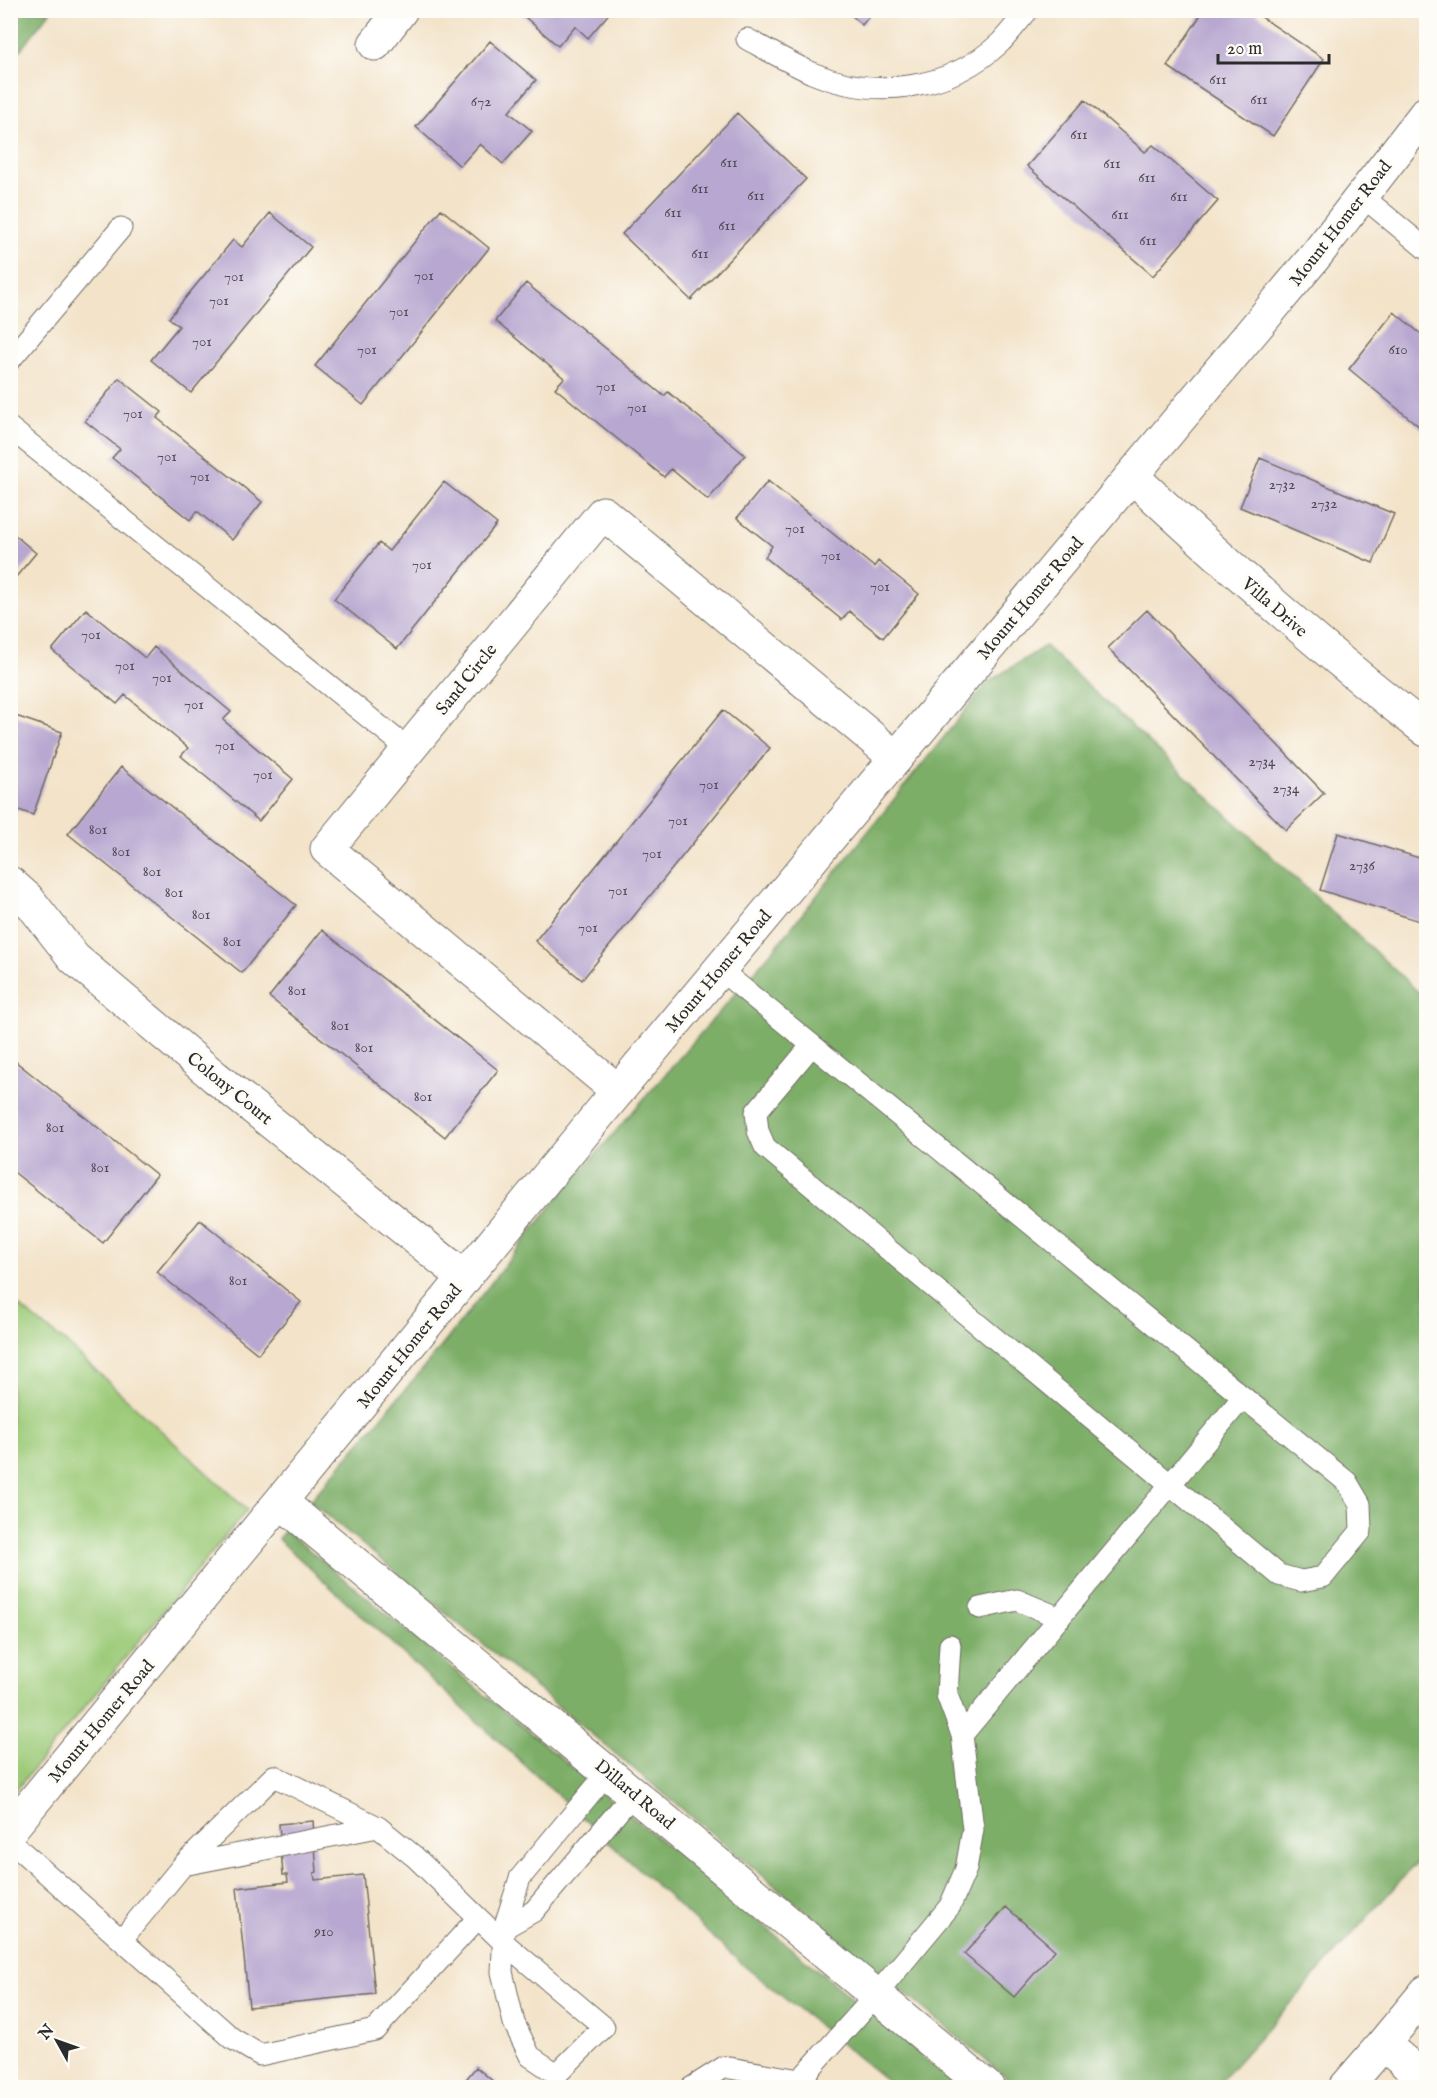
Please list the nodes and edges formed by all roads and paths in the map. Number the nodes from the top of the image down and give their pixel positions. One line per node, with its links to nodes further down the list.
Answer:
1 (401, 10): 4 (street)
2 (1028, 10): 3 (lane)
3 (747, 39)
4 (375, 44)
5 (1426, 112): 6 (street, Mount Homer Road)
6 (1362, 196): 8 (lane); 11 (street, Mount Homer Road)
7 (121, 228): 9 (lane)
8 (1426, 249)
9 (10, 360)
10 (10, 428): 13 (lane)
11 (1132, 476): 12 (street, Villa Drive); 14 (street, Mount Homer Road)
12 (1426, 730)
13 (408, 749): 14 (street, Sand Circle); 18 (street, Sand Circle)
14 (896, 758): 16 (street, Mount Homer Road)
15 (10, 883): 19 (street, Colony Court)
16 (719, 969): 17 (lane); 18 (street, Mount Homer Road)
17 (812, 1045): 20 (lane); 21 (lane)
18 (618, 1091): 19 (street, Mount Homer Road)
19 (465, 1278): 22 (street, Mount Homer Road)
20 (1243, 1397): 21 (lane); 21 (lane)
21 (1170, 1484): 24 (lane)
22 (281, 1502): 27 (street, Dillard Road); 30 (street, Mount Homer Road)
23 (980, 1608): 24 (lane)
24 (1060, 1618): 26 (lane)
25 (950, 1646): 26 (lane)
26 (962, 1735): 37 (lane)
27 (608, 1773): 28 (street, Dillard Road); 34 (lane)
28 (634, 1793): 34 (lane); 37 (street, Dillard Road)
29 (378, 1827): 32 (lane); 32 (lane); 33 (lane)
30 (10, 1830)
31 (10, 1841): 35 (lane)
32 (183, 1865): 35 (lane)
33 (478, 1918): 34 (lane); 35 (lane)
34 (504, 1935): 34 (lane)
35 (122, 1939)
36 (1426, 1992): 38 (street)
37 (876, 1995): 40 (lane); 42 (street, Dillard Road)
38 (1383, 2044): 39 (street); 43 (street)
39 (1426, 2079)
40 (802, 2084): 41 (lane)
41 (691, 2088)
42 (988, 2088)
43 (1346, 2088)

